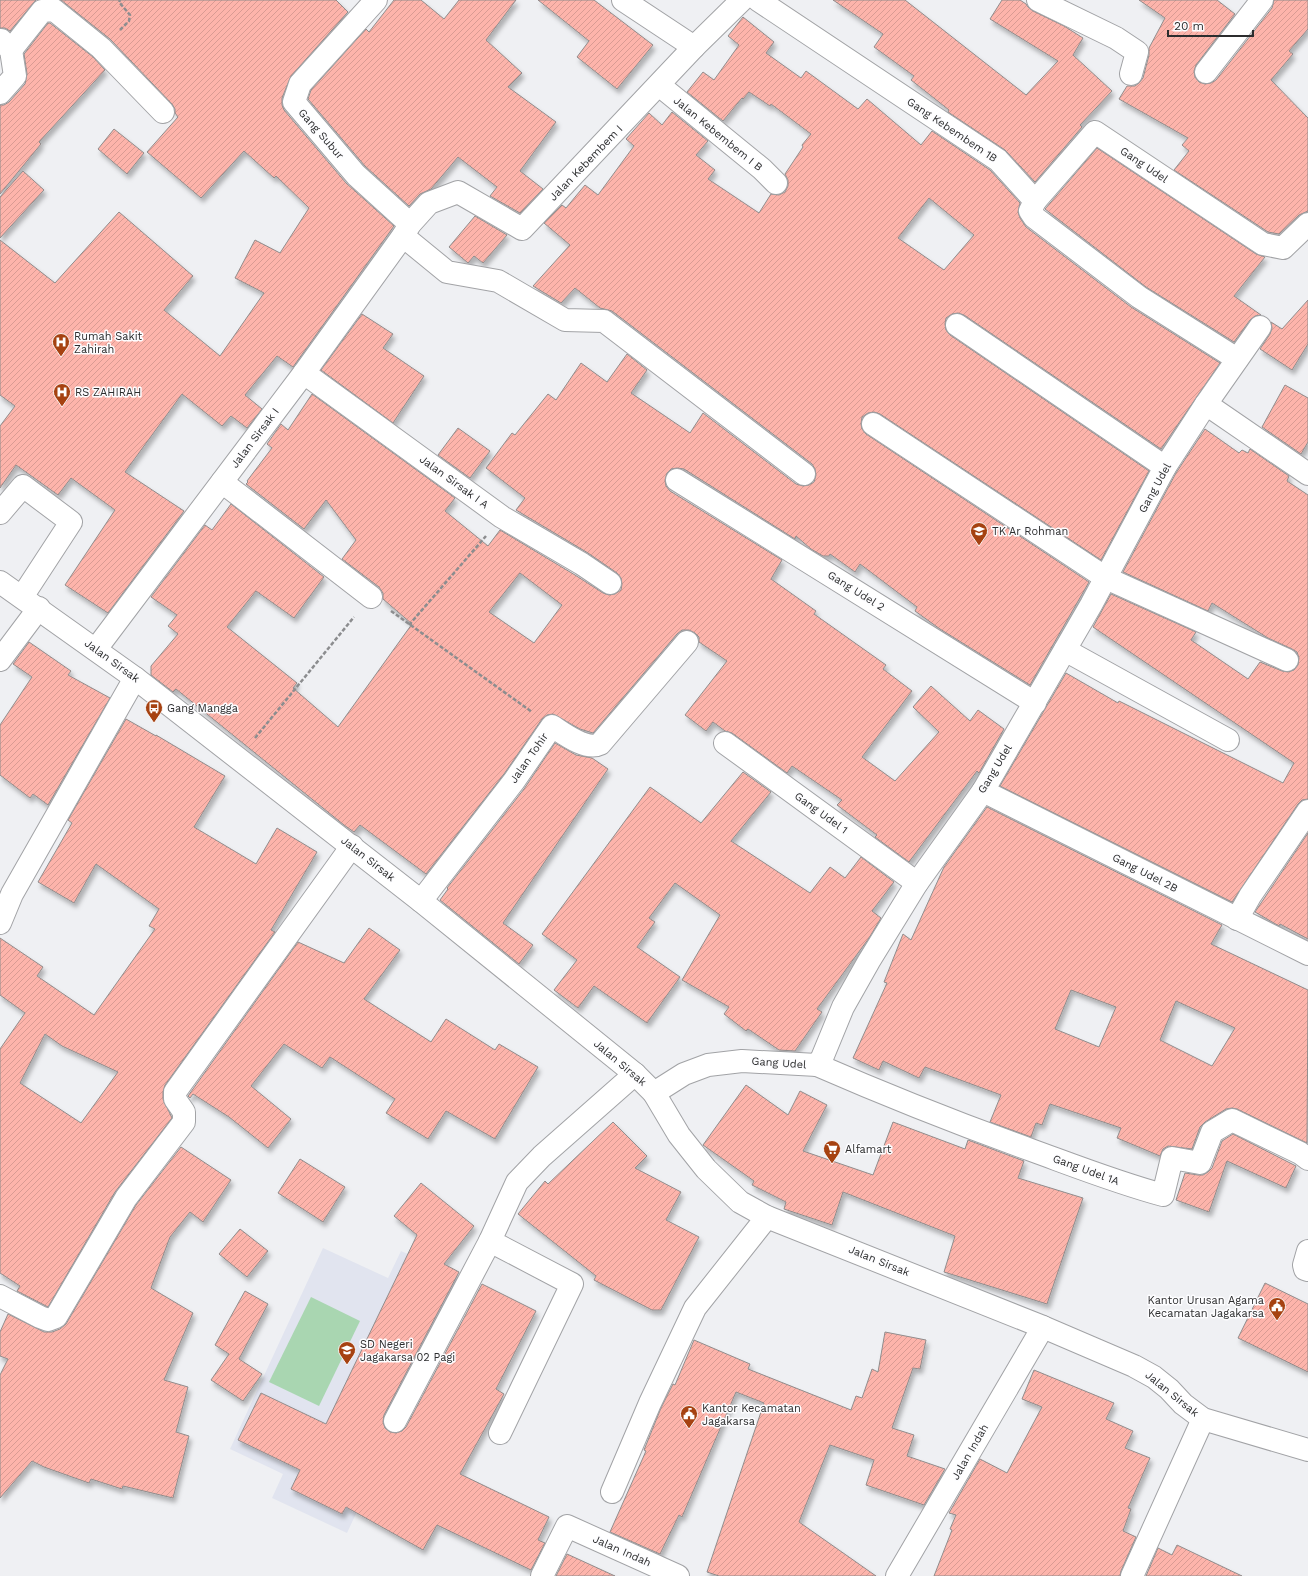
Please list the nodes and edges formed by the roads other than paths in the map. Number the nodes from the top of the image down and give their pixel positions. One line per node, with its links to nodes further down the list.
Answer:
1 (376, 0): 17 (street, Gang Subur)
2 (623, 0): 8 (street)
3 (742, 0): 8 (street, Jalan Kebembem I)
4 (758, 0): 15 (street, Gang Kebembem 1B)
5 (1038, 0): 10 (street)
6 (1262, 0): 9 (street)
7 (5, 45): 12 (street); 13 (street)
8 (694, 47): 11 (street, Jalan Kebembem I)
9 (1206, 72)
10 (1131, 74)
11 (659, 85): 14 (street, Jalan Kebembem I B); 17 (street, Jalan Kebembem I)
12 (0, 93)
13 (163, 112)
14 (776, 183)
15 (1035, 201): 16 (street, Gang Udel); 20 (street)
16 (1308, 224)
17 (407, 230): 21 (street, Jalan Sirsak I); 25 (street)
18 (956, 325): 24 (street)
19 (1260, 327): 20 (street, Gang Udel)
20 (1237, 359): 22 (street, Gang Udel)
21 (304, 373): 28 (street, Jalan Sirsak I); 32 (street, Jalan Sirsak I A)
22 (1206, 404): 24 (street, Gang Udel); 26 (street)
23 (874, 424): 30 (street)
24 (1165, 467): 30 (street, Gang Udel)
25 (804, 474)
26 (1308, 474)
27 (677, 480): 41 (street, Gang Udel 2)
28 (222, 482): 33 (street); 36 (street, Jalan Sirsak I)
29 (0, 513): 34 (street)
30 (1106, 578): 37 (street, Gang Udel); 39 (street)
31 (0, 582): 34 (street, Jalan Sirsak)
32 (610, 584)
33 (371, 596)
34 (30, 602): 36 (street, Jalan Sirsak); 38 (street)
35 (687, 642): 48 (street, Jalan Tohir)
36 (96, 649): 40 (street, Jalan Sirsak)
37 (1065, 650): 41 (street, Gang Udel); 42 (street)
38 (0, 660)
39 (1286, 660)
40 (135, 678): 46 (street, Jalan Sirsak); 50 (street)
41 (1035, 703): 44 (street, Gang Udel)
42 (1228, 740)
43 (725, 743): 47 (street, Gang Udel 1)
44 (983, 791): 47 (street, Gang Udel); 49 (street, Gang Udel 2B)
45 (1308, 811): 49 (street)
46 (352, 846): 48 (street, Jalan Sirsak); 60 (street)
47 (917, 883): 52 (street, Gang Udel)
48 (421, 901): 53 (street, Jalan Sirsak)
49 (1237, 919): 51 (street, Gang Udel 2B)
50 (0, 923)
51 (1308, 954)
52 (817, 1065): 54 (street, Gang Udel); 55 (street, Gang Udel 1A)
53 (635, 1074): 54 (street, Jalan Sirsak); 57 (street)
54 (654, 1093): 56 (street, Jalan Sirsak)
55 (1308, 1159)
56 (767, 1217): 61 (street, Jalan Sirsak); 66 (street)
57 (490, 1241): 63 (street); 64 (street)
58 (1308, 1251): 59 (street)
59 (1308, 1270)
60 (0, 1296)
61 (1043, 1327): 62 (street, Jalan Sirsak); 69 (street, Jalan Indah)
62 (1203, 1419): 65 (street, Jalan Sirsak); 70 (street)
63 (395, 1420)
64 (500, 1433)
65 (1308, 1450)
66 (612, 1492)
67 (542, 1576): 68 (street, Jalan Indah)
68 (678, 1576)
69 (897, 1576)
70 (1132, 1576)

